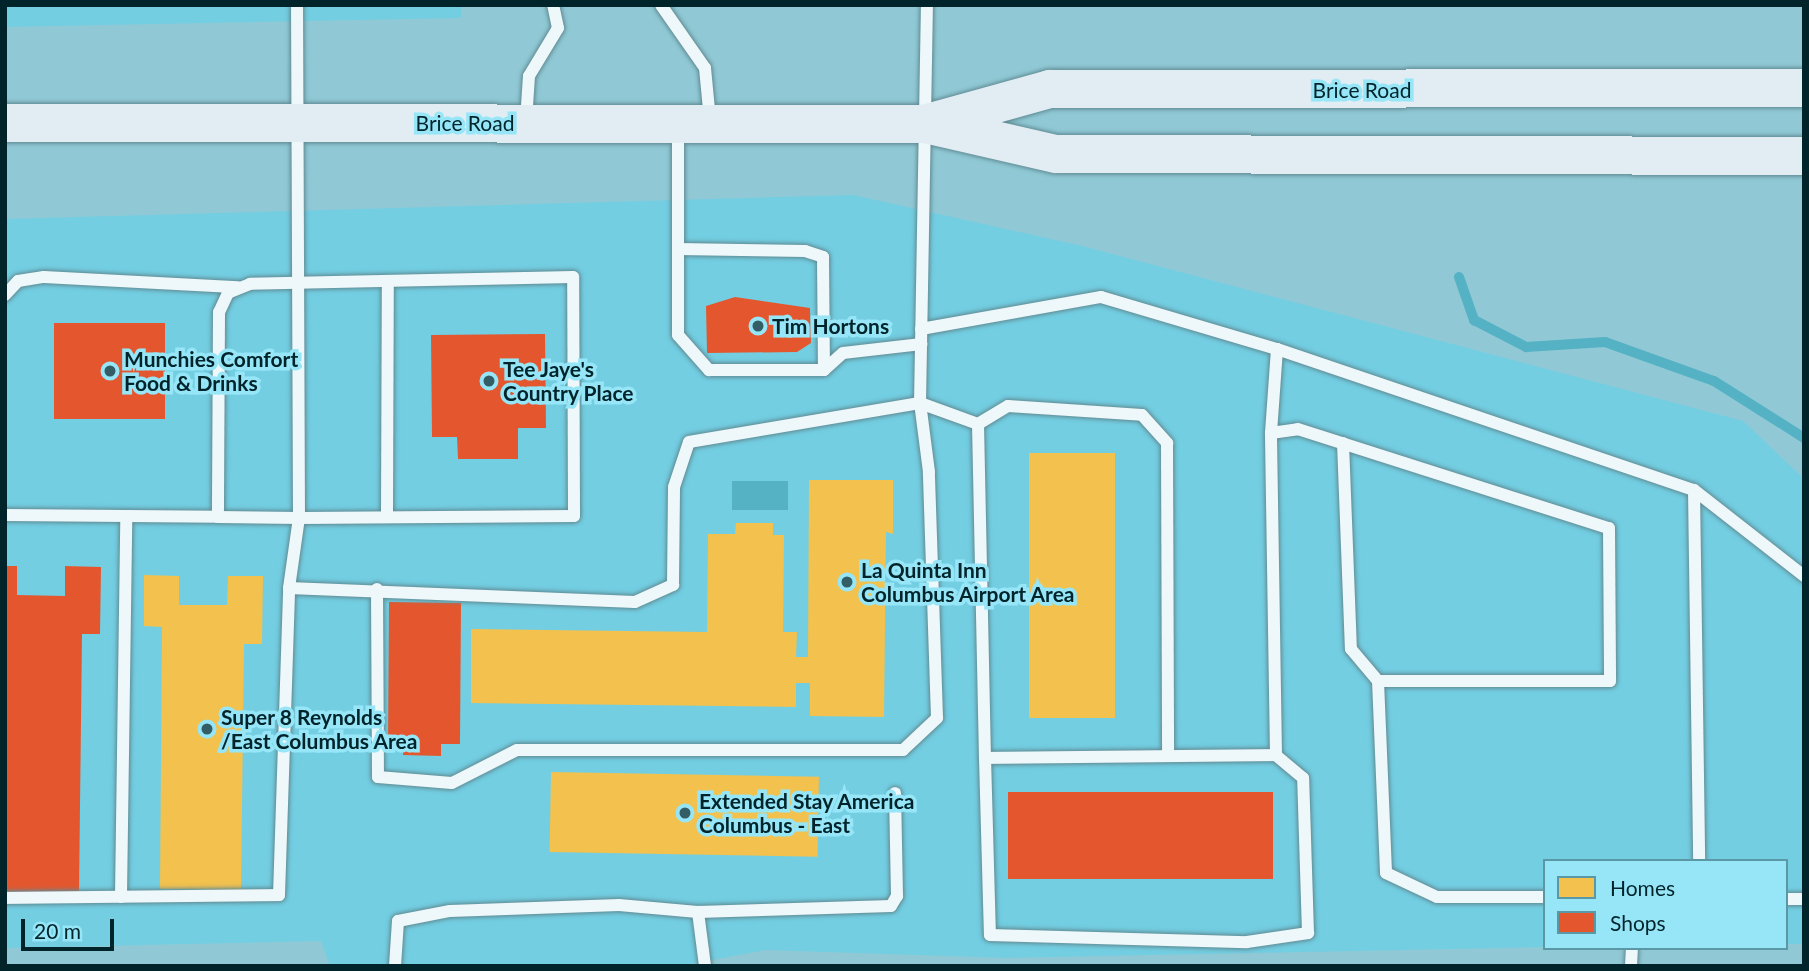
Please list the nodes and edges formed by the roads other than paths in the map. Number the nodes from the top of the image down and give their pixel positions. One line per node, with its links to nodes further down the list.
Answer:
1 (297, 5): 7 (lane)
2 (552, 5): 8 (lane)
3 (661, 5): 9 (lane)
4 (927, 5): 10 (lane)
5 (1804, 88): 10 (main road, Brice Road)
6 (5, 123): 7 (main road, Brice Road)
7 (299, 123): 8 (main road, Brice Road); 14 (lane)
8 (526, 123): 9 (main road, Brice Road)
9 (695, 123): 10 (main road, Brice Road); 12 (lane)
10 (925, 124): 11 (main road, Brice Road); 17 (lane)
11 (1804, 156)
12 (678, 249): 20 (lane); 20 (lane)
13 (388, 281): 14 (lane); 29 (lane); 29 (lane)
14 (303, 283): 15 (lane); 30 (lane)
15 (242, 287): 16 (lane); 28 (lane)
16 (5, 295)
17 (920, 329): 18 (lane); 19 (lane)
18 (921, 344): 20 (lane); 21 (lane)
19 (1277, 349): 23 (lane); 25 (lane)
20 (824, 370)
21 (920, 403): 22 (lane); 33 (lane); 33 (lane)
22 (978, 424): 36 (lane); 37 (lane)
23 (1270, 433): 24 (lane); 35 (lane)
24 (1343, 443): 34 (lane); 34 (lane)
25 (1694, 490): 31 (lane); 39 (lane)
26 (5, 514): 27 (lane)
27 (126, 516): 28 (lane); 40 (lane)
28 (218, 517): 30 (lane)
29 (387, 517): 30 (lane)
30 (299, 518): 32 (lane)
31 (1804, 576)
32 (289, 588): 33 (lane); 40 (lane)
33 (377, 589)
34 (1378, 681): 41 (lane)
35 (1276, 755): 36 (lane); 37 (lane)
36 (1168, 756): 37 (lane)
37 (985, 758)
38 (895, 793): 43 (lane)
39 (1699, 859)
40 (121, 897): 42 (lane)
41 (1543, 897)
42 (5, 898)
43 (698, 912): 44 (lane); 45 (lane)
44 (395, 966)
45 (705, 966)

